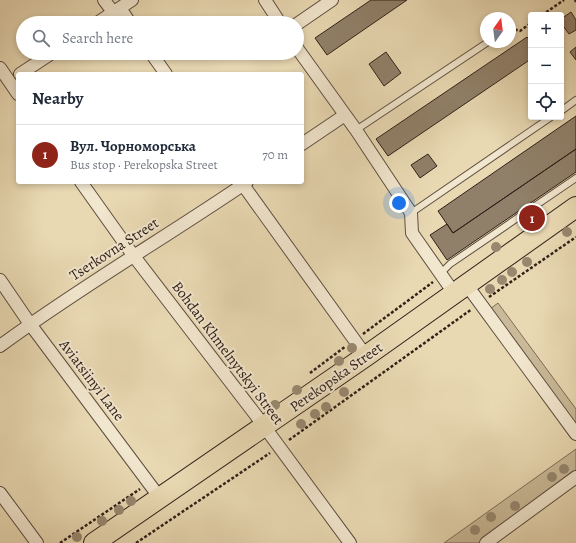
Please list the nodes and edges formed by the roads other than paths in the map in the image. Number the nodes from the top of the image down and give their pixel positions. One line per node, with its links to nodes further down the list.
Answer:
1 (104, 0): 5 (street)
2 (132, 0): 5 (street)
3 (265, 0): 8 (street)
4 (332, 0): 9 (street)
5 (116, 10): 6 (street); 7 (street)
6 (107, 16)
7 (122, 16)
8 (275, 16)
9 (304, 19)
10 (480, 47): 23 (lane)
11 (304, 58): 21 (street)
12 (42, 60): 15 (street)
13 (156, 60): 16 (street)
14 (0, 68): 17 (street)
15 (24, 72)
16 (165, 72)
17 (12, 80): 18 (street)
18 (16, 89)
19 (576, 100): 20 (lane)
20 (564, 108)
21 (345, 115): 23 (street); 24 (street)
22 (548, 120): 29 (lane)
23 (356, 130): 29 (street)
24 (304, 143)
25 (576, 178): 32 (lane)
26 (82, 184): 31 (street, Bohdan Khmelnytskyi Street)
27 (242, 184): 31 (street, Tserkovna Street)
28 (245, 184): 37 (street)
29 (411, 212): 32 (street)
30 (574, 213): 34 (main road, Perekopska Street)
31 (133, 255): 35 (street, Tserkovna Street); 38 (street, Bohdan Khmelnytskyi Street)
32 (441, 274): 34 (street)
33 (0, 280): 35 (street, Aviatsiinyi Lane)
34 (460, 289): 37 (main road, Perekopska Street); 39 (street)
35 (30, 324): 36 (street, Tserkovna Street); 41 (street, Aviatsiinyi Lane)
36 (0, 346)
37 (366, 356): 38 (main road, Perekopska Street)
38 (264, 427): 41 (main road, Perekopska Street); 45 (street, Bohdan Khmelnytskyi Street)
39 (576, 434)
40 (576, 477): 46 (street)
41 (156, 492): 44 (main road, Perekopska Street)
42 (0, 493): 43 (street)
43 (37, 543)
44 (94, 543)
45 (350, 543)
46 (486, 543)

